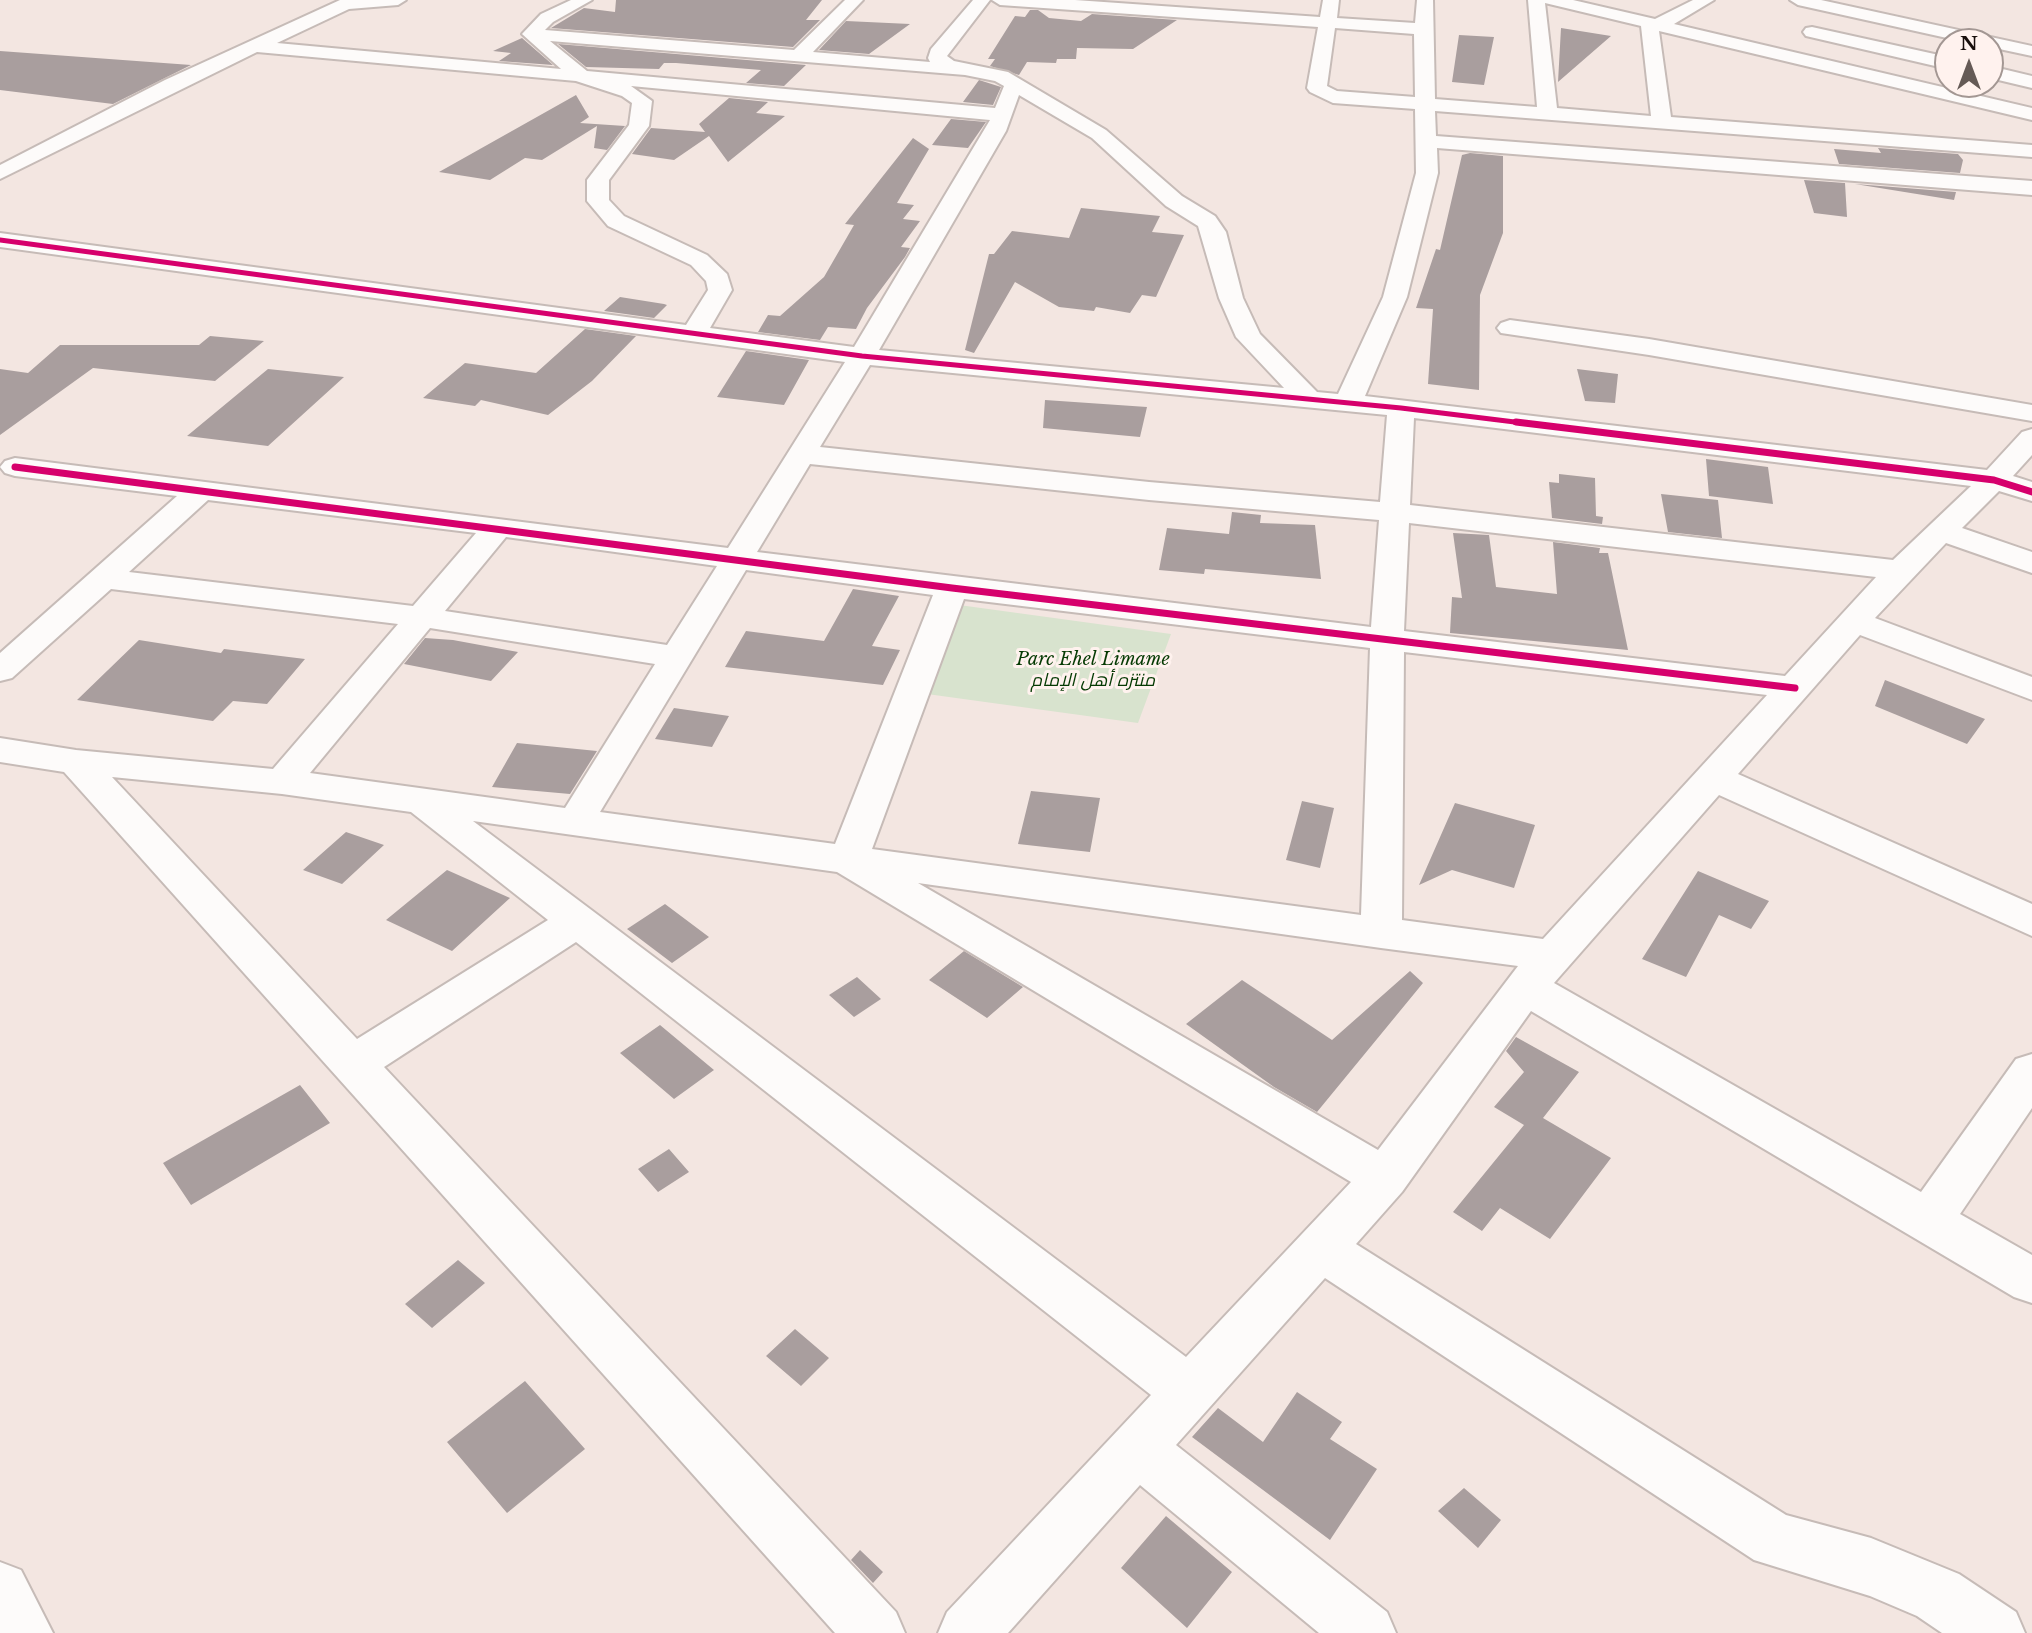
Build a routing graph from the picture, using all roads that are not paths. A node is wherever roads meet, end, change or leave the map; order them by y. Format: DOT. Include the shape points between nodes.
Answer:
graph roads {
  1 [pos="398,0"];
  2 [pos="584,0"];
  3 [pos="855,0"];
  4 [pos="982,0"];
  5 [pos="1000,0"];
  6 [pos="1331,0"];
  7 [pos="1425,0"];
  8 [pos="1536,0"];
  9 [pos="1552,0"];
  10 [pos="1706,0"];
  11 [pos="1798,0"];
  12 [pos="1861,0"];
  13 [pos="1845,10"];
  14 [pos="1327,22"];
  15 [pos="1653,24"];
  16 [pos="1423,29"];
  17 [pos="1934,30"];
  18 [pos="1812,32"];
  19 [pos="531,34"];
  20 [pos="2004,44"];
  21 [pos="256,46"];
  22 [pos="2030,49"];
  23 [pos="1781,54"];
  24 [pos="799,57"];
  25 [pos="1934,60"];
  26 [pos="962,70"];
  27 [pos="2004,75"];
  28 [pos="584,78"];
  29 [pos="2032,82"];
  30 [pos="1014,84"];
  31 [pos="1427,105"];
  32 [pos="2032,114"];
  33 [pos="1004,115"];
  34 [pos="1548,115"];
  35 [pos="1662,124"];
  36 [pos="1426,141"];
  37 [pos="2032,151"];
  38 [pos="0,173"];
  39 [pos="2032,188"];
  40 [pos="0,240"];
  41 [pos="1510,328"];
  42 [pos="693,334"];
  43 [pos="862,356"];
  44 [pos="1309,399"];
  45 [pos="1348,402"];
  46 [pos="1401,408"];
  47 [pos="2032,413"];
  48 [pos="2032,438"];
  49 [pos="802,454"];
  50 [pos="15,467"];
  51 [pos="2013,486"];
  52 [pos="201,490"];
  53 [pos="1393,512"];
  54 [pos="498,527"];
  55 [pos="1941,531"];
  56 [pos="738,558"];
  57 [pos="2032,564"];
  58 [pos="1900,570"];
  59 [pos="103,578"];
  60 [pos="952,589"];
  61 [pos="422,617"];
  62 [pos="1854,621"];
  63 [pos="1387,642"];
  64 [pos="677,657"];
  65 [pos="0,671"];
  66 [pos="1795,688"];
  67 [pos="2032,689"];
  68 [pos="0,750"];
  69 [pos="75,762"];
  70 [pos="1714,778"];
  71 [pos="282,782"];
  72 [pos="423,802"];
  73 [pos="575,822"];
  74 [pos="848,860"];
  75 [pos="577,921"];
  76 [pos="2032,921"];
  77 [pos="1381,933"];
  78 [pos="1539,972"];
  79 [pos="353,1063"];
  80 [pos="2032,1072"];
  81 [pos="1385,1178"];
  82 [pos="1928,1221"];
  83 [pos="1321,1248"];
  84 [pos="2032,1282"];
  85 [pos="1188,1391"];
  86 [pos="1136,1447"];
  87 [pos="0,1591"];
  88 [pos="23,1633"];
  89 [pos="875,1633"];
  90 [pos="968,1633"];
  91 [pos="1366,1633"];
  92 [pos="1995,1633"];
  1 -- 21 [label="street" via="349,3"];
  2 -- 19 [label="street" via="547,18"];
  3 -- 24 [label="street"];
  4 -- 26 [label="street" via="937,58"];
  5 -- 14 [label="street"];
  6 -- 14 [label="street"];
  7 -- 16 [label="street"];
  8 -- 34 [label="street"];
  9 -- 15 [label="street"];
  10 -- 15 [label="street"];
  11 -- 13 [label="street"];
  12 -- 13 [label="street"];
  13 -- 17 [label="street"];
  13 -- 18 [label="street"];
  14 -- 16 [label="street"];
  14 -- 31 [label="street" via="1319,92"];
  15 -- 23 [label="street"];
  15 -- 35 [label="street"];
  16 -- 31 [label="street"];
  18 -- 23 [label="street"];
  18 -- 25 [label="street"];
  19 -- 24 [label="street"];
  19 -- 28 [label="street"];
  20 -- 22 [label="street"];
  21 -- 28 [label="street"];
  21 -- 38 [label="street"];
  23 -- 32 [label="street"];
  24 -- 26 [label="street"];
  26 -- 30 [label="street" via="991,72"];
  27 -- 29 [label="street"];
  28 -- 33 [label="street"];
  28 -- 42 [label="street" via="629,92 642,101 639,126 598,180 598,201 605,212 632,230 699,260 718,279 720,290"];
  30 -- 33 [label="street"];
  30 -- 44 [label="street" via="1099,134 1174,201 1207,221 1231,299 1249,337"];
  31 -- 34 [label="street"];
  31 -- 36 [label="street"];
  33 -- 43 [label="street"];
  34 -- 35 [label="street"];
  35 -- 37 [label="street"];
  36 -- 39 [label="street"];
  36 -- 45 [label="street" via="1427,173 1395,296"];
  40 -- 42 [label="street"];
  41 -- 47 [label="street" via="1649,347"];
  42 -- 43 [label="street"];
  43 -- 44 [label="street"];
  43 -- 49 [label="street"];
  44 -- 45 [label="street"];
  45 -- 46 [label="street"];
  46 -- 51 [label="street"];
  46 -- 53 [label="street"];
  48 -- 51 [label="street"];
  49 -- 53 [label="street"];
  49 -- 56 [label="street"];
  50 -- 52 [label="street"];
  51 -- 55 [label="street"];
  52 -- 54 [label="street"];
  52 -- 59 [label="street"];
  53 -- 58 [label="street"];
  53 -- 63 [label="street"];
  54 -- 56 [label="street"];
  54 -- 61 [label="street"];
  55 -- 57 [label="street"];
  55 -- 58 [label="street"];
  56 -- 60 [label="street"];
  56 -- 64 [label="street"];
  58 -- 62 [label="street"];
  59 -- 61 [label="street"];
  59 -- 65 [label="street"];
  60 -- 63 [label="street"];
  60 -- 74 [label="street"];
  61 -- 64 [label="street"];
  61 -- 71 [label="street"];
  62 -- 66 [label="street"];
  62 -- 67 [label="street"];
  63 -- 66 [label="street"];
  63 -- 77 [label="street"];
  64 -- 73 [label="street"];
  66 -- 70 [label="street"];
  68 -- 69 [label="street"];
  69 -- 71 [label="street"];
  69 -- 79 [label="street"];
  70 -- 76 [label="street"];
  70 -- 78 [label="street"];
  71 -- 72 [label="street"];
  72 -- 73 [label="street"];
  72 -- 75 [label="street"];
  73 -- 74 [label="street"];
  74 -- 77 [label="street"];
  74 -- 81 [label="street"];
  75 -- 79 [label="street"];
  75 -- 85 [label="street"];
  77 -- 78 [label="street"];
  78 -- 81 [label="street"];
  78 -- 82 [label="street"];
  79 -- 89 [label="street"];
  80 -- 82 [label="street"];
  81 -- 83 [label="street"];
  82 -- 84 [label="street"];
  83 -- 85 [label="street"];
  83 -- 92 [label="street" via="1774,1540 1882,1572 1938,1595"];
  85 -- 86 [label="street"];
  86 -- 90 [label="street"];
  86 -- 91 [label="street"];
  87 -- 88 [label="street"];
}
